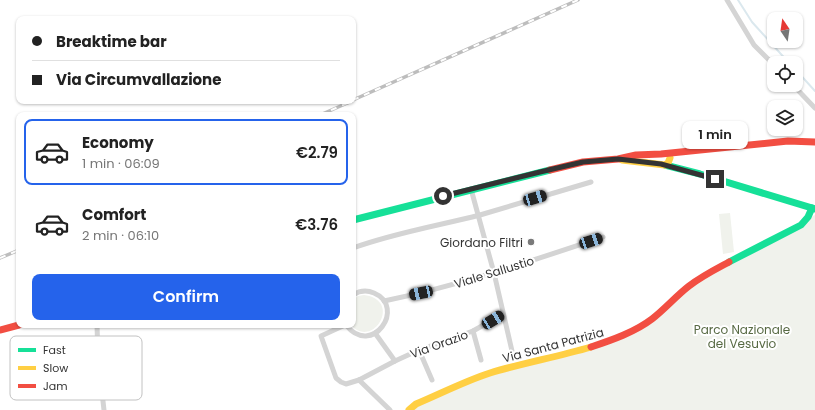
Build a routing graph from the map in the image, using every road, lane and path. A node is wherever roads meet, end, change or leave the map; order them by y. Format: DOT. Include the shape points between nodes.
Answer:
graph roads {
  1 [pos="727,0"];
  2 [pos="767,58"];
  3 [pos="800,92"];
  4 [pos="815,108"];
  5 [pos="815,142"];
  6 [pos="665,159"];
  7 [pos="591,182"];
  8 [pos="470,189"];
  9 [pos="814,209"];
  10 [pos="479,215"];
  11 [pos="356,219"];
  12 [pos="603,237"];
  13 [pos="356,247"];
  14 [pos="494,273"];
  15 [pos="356,292"];
  16 [pos="384,301"];
  17 [pos="503,314"];
  18 [pos="16,326"];
  19 [pos="338,328"];
  20 [pos="349,328"];
  21 [pos="0,330"];
  22 [pos="473,331"];
  23 [pos="375,333"];
  24 [pos="419,350"];
  25 [pos="512,351"];
  26 [pos="481,360"];
  27 [pos="395,361"];
  28 [pos="359,380"];
  29 [pos="432,380"];
  30 [pos="103,400"];
  31 [pos="104,410"];
  32 [pos="390,410"];
  33 [pos="409,410"];
  1 -- 2 [label="street" via="754,45"];
  3 -- 4 [label="street"];
  5 -- 6 [label="street" via="684,151"];
  6 -- 8 [label="street" via="654,154 583,162"];
  6 -- 9 [label="street" via="682,169"];
  7 -- 10 [label="street"];
  8 -- 10 [label="street"];
  8 -- 11 [label="street"];
  9 -- 33 [label="street, Via Santa Patrizia" via="802,225 707,274 689,286 652,319 621,336 568,354 488,374 416,404"];
  10 -- 13 [label="street" via="415,229"];
  10 -- 14 [label="street"];
  12 -- 14 [label="street, Viale Sallustio"];
  14 -- 16 [label="street, Viale Sallustio"];
  14 -- 17 [label="street"];
  15 -- 16 [label="street" via="368,291 380,296"];
  16 -- 23 [label="street" via="387,308 386,323"];
  17 -- 22 [label="street, Via Orazio"];
  17 -- 25 [label="street"];
  18 -- 21 [label="street"];
  19 -- 28 [label="street, Via Orazio" via="321,336 336,378 346,384"];
  20 -- 23 [label="street, Via Orazio" via="356,334"];
  22 -- 24 [label="street, Via Orazio"];
  22 -- 26 [label="street"];
  23 -- 27 [label="street, Via Orazio"];
  24 -- 27 [label="street, Via Orazio"];
  24 -- 29 [label="street"];
  27 -- 28 [label="street, Via Orazio"];
  28 -- 32 [label="street"];
  30 -- 31 [label="street"];
}
